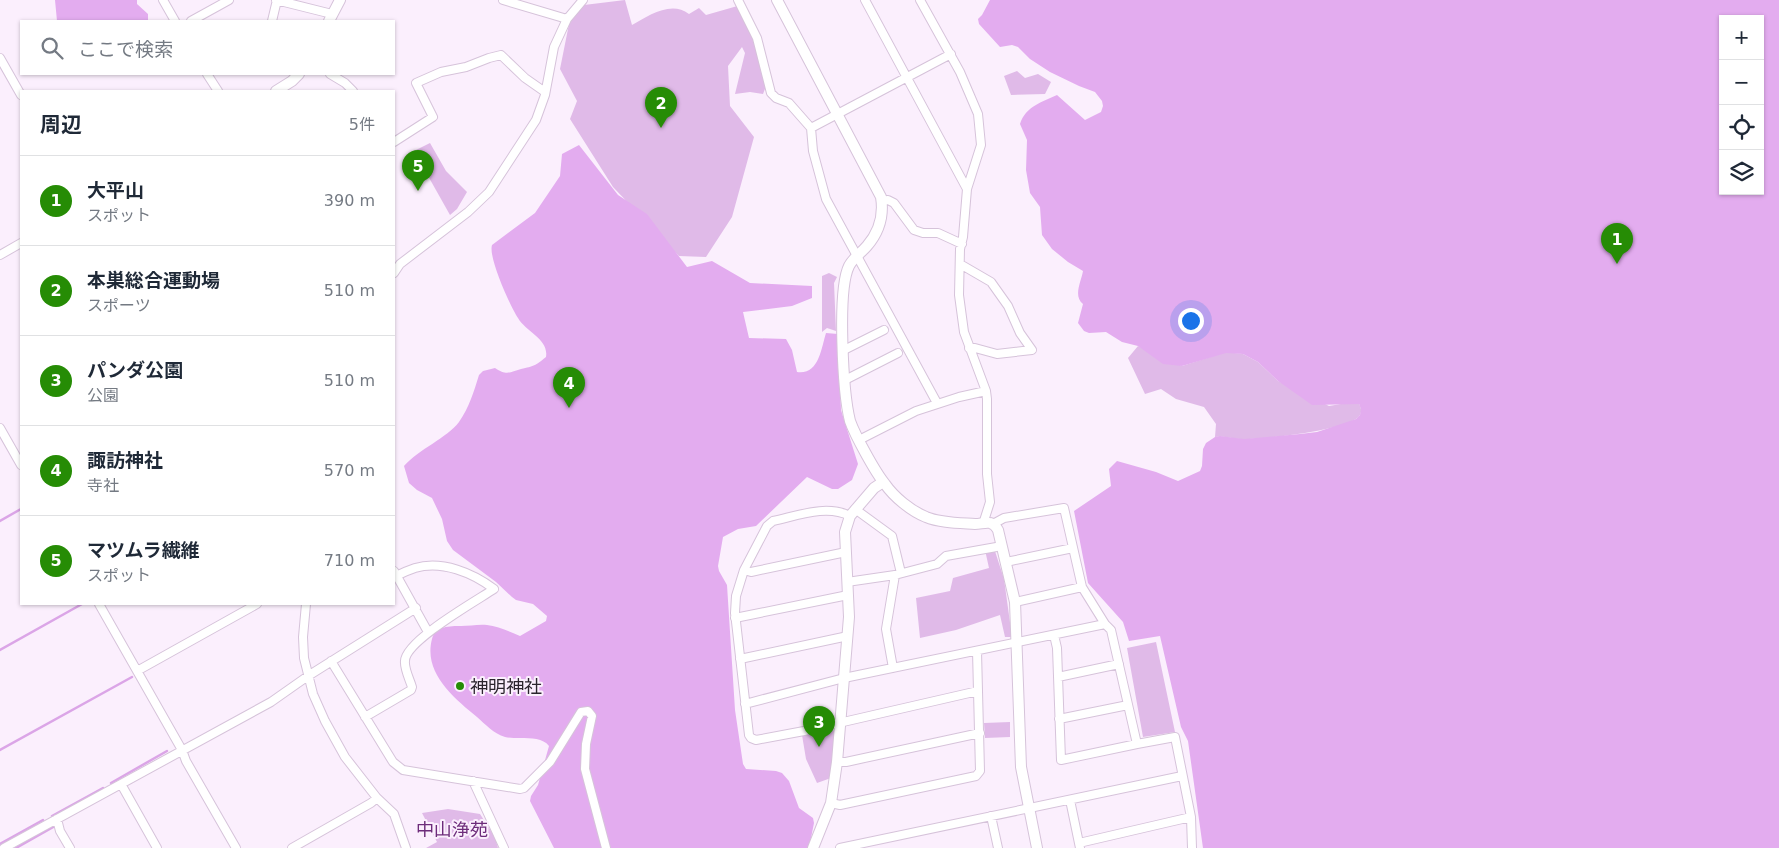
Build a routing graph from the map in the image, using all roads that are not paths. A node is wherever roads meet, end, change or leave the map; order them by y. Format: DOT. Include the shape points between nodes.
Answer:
graph roads {
  1 [pos="163,0"];
  2 [pos="229,0"];
  3 [pos="277,0"];
  4 [pos="340,0"];
  5 [pos="504,0"];
  6 [pos="585,0"];
  7 [pos="738,0"];
  8 [pos="777,0"];
  9 [pos="865,0"];
  10 [pos="920,0"];
  11 [pos="331,18"];
  12 [pos="567,19"];
  13 [pos="174,20"];
  14 [pos="193,20"];
  15 [pos="272,20"];
  16 [pos="951,54"];
  17 [pos="0,58"];
  18 [pos="208,75"];
  19 [pos="298,75"];
  20 [pos="332,75"];
  21 [pos="906,77"];
  22 [pos="217,90"];
  23 [pos="278,90"];
  24 [pos="352,90"];
  25 [pos="545,92"];
  26 [pos="20,93"];
  27 [pos="838,114"];
  28 [pos="811,128"];
  29 [pos="395,141"];
  30 [pos="967,190"];
  31 [pos="882,201"];
  32 [pos="20,244"];
  33 [pos="962,244"];
  34 [pos="0,255"];
  35 [pos="856,257"];
  36 [pos="960,264"];
  37 [pos="395,272"];
  38 [pos="884,330"];
  39 [pos="969,348"];
  40 [pos="844,350"];
  41 [pos="898,354"];
  42 [pos="845,380"];
  43 [pos="986,391"];
  44 [pos="937,403"];
  45 [pos="0,428"];
  46 [pos="859,440"];
  47 [pos="20,463"];
  48 [pos="883,482"];
  49 [pos="852,512"];
  50 [pos="988,524"];
  51 [pos="1002,546"];
  52 [pos="1073,548"];
  53 [pos="846,552"];
  54 [pos="1006,562"];
  55 [pos="744,570"];
  56 [pos="395,573"];
  57 [pos="898,574"];
  58 [pos="847,582"];
  59 [pos="1082,587"];
  60 [pos="848,595"];
  61 [pos="1015,602"];
  62 [pos="100,605"];
  63 [pos="255,605"];
  64 [pos="306,605"];
  65 [pos="416,608"];
  66 [pos="735,618"];
  67 [pos="1105,624"];
  68 [pos="428,632"];
  69 [pos="1054,635"];
  70 [pos="848,636"];
  71 [pos="1016,642"];
  72 [pos="977,651"];
  73 [pos="740,659"];
  74 [pos="331,662"];
  75 [pos="1119,664"];
  76 [pos="893,668"];
  77 [pos="137,671"];
  78 [pos="308,676"];
  79 [pos="1058,677"];
  80 [pos="844,678"];
  81 [pos="978,691"];
  82 [pos="745,704"];
  83 [pos="1128,705"];
  84 [pos="365,717"];
  85 [pos="1059,718"];
  86 [pos="840,722"];
  87 [pos="980,733"];
  88 [pos="1137,744"];
  89 [pos="182,750"];
  90 [pos="836,762"];
  91 [pos="1182,776"];
  92 [pos="474,781"];
  93 [pos="121,784"];
  94 [pos="377,798"];
  95 [pos="1070,800"];
  96 [pos="832,803"];
  97 [pos="1029,808"];
  98 [pos="991,816"];
  99 [pos="1191,817"];
  100 [pos="57,819"];
  101 [pos="1079,846"];
  102 [pos="4,848"];
  103 [pos="70,848"];
  104 [pos="156,848"];
  105 [pos="236,848"];
  106 [pos="292,848"];
  107 [pos="406,848"];
  108 [pos="504,848"];
  109 [pos="606,848"];
  110 [pos="813,848"];
  111 [pos="840,848"];
  112 [pos="998,848"];
  113 [pos="1037,848"];
  114 [pos="1192,848"];
  1 -- 13 [label="street"];
  2 -- 14 [label="street"];
  3 -- 11 [label="street"];
  3 -- 15 [label="street"];
  4 -- 11 [label="street"];
  5 -- 12 [label="street"];
  6 -- 12 [label="street"];
  7 -- 28 [label="street" via="757,38 771,93 788,103"];
  8 -- 27 [label="street"];
  9 -- 21 [label="street"];
  10 -- 16 [label="street"];
  12 -- 25 [label="street" via="554,47"];
  16 -- 21 [label="street"];
  16 -- 30 [label="street" via="978,114 981,145"];
  17 -- 26 [label="street"];
  18 -- 22 [label="street"];
  19 -- 23 [label="street"];
  20 -- 24 [label="street"];
  21 -- 27 [label="street"];
  21 -- 30 [label="street"];
  25 -- 29 [label="street" via="501,55 441,72 416,83 433,117"];
  25 -- 37 [label="street" via="536,120 489,192"];
  27 -- 28 [label="street"];
  27 -- 31 [label="street"];
  28 -- 35 [label="street" via="813,152 826,199"];
  30 -- 33 [label="street"];
  31 -- 33 [label="street" via="894,203 914,230 938,233"];
  31 -- 35 [label="street" via="878,231"];
  32 -- 34 [label="street"];
  33 -- 36 [label="street"];
  35 -- 40 [label="street" via="849,265 843,286"];
  35 -- 44 [label="street"];
  36 -- 39 [label="street" via="960,307"];
  36 -- 39 [label="street" via="991,282 1032,350 997,354"];
  38 -- 40 [label="street"];
  39 -- 43 [label="street"];
  40 -- 42 [label="street"];
  41 -- 42 [label="street"];
  42 -- 46 [label="street" via="846,404"];
  43 -- 44 [label="street"];
  43 -- 50 [label="street"];
  44 -- 46 [label="street" via="916,410"];
  45 -- 47 [label="street"];
  46 -- 48 [label="street"];
  48 -- 49 [label="street"];
  48 -- 50 [label="street" via="891,492 926,517"];
  49 -- 53 [label="street" via="845,532"];
  49 -- 55 [label="street" via="823,510 773,521 767,526"];
  49 -- 57 [label="street" via="892,536"];
  50 -- 51 [label="street" via="998,530"];
  50 -- 52 [label="street" via="1004,518 1064,508"];
  51 -- 54 [label="street"];
  51 -- 57 [label="street" via="946,556 937,564"];
  52 -- 54 [label="street"];
  52 -- 59 [label="street"];
  53 -- 55 [label="street" via="751,572"];
  53 -- 58 [label="street"];
  54 -- 61 [label="street"];
  55 -- 66 [label="street" via="736,596"];
  56 -- 65 [label="street"];
  56 -- 68 [label="street" via="433,566 455,569 480,578 494,590"];
  57 -- 58 [label="street"];
  57 -- 76 [label="street" via="886,629"];
  58 -- 60 [label="street"];
  59 -- 61 [label="street"];
  59 -- 67 [label="street"];
  60 -- 66 [label="street"];
  60 -- 70 [label="street"];
  61 -- 71 [label="street"];
  62 -- 77 [label="street"];
  63 -- 77 [label="street"];
  64 -- 78 [label="street" via="303,637"];
  65 -- 68 [label="street"];
  65 -- 74 [label="street"];
  66 -- 73 [label="street"];
  67 -- 69 [label="street"];
  67 -- 75 [label="street" via="1111,630"];
  68 -- 84 [label="street" via="406,657 411,690"];
  69 -- 71 [label="street"];
  69 -- 79 [label="street"];
  70 -- 73 [label="street"];
  70 -- 80 [label="street"];
  71 -- 72 [label="street"];
  71 -- 97 [label="street" via="1021,767"];
  72 -- 76 [label="street"];
  72 -- 81 [label="street"];
  73 -- 82 [label="street"];
  74 -- 78 [label="street"];
  74 -- 84 [label="street"];
  75 -- 79 [label="street"];
  75 -- 83 [label="street"];
  76 -- 80 [label="street"];
  77 -- 89 [label="street"];
  78 -- 89 [label="street" via="271,702"];
  78 -- 94 [label="street" via="324,721 345,758"];
  79 -- 85 [label="street"];
  80 -- 82 [label="street"];
  80 -- 86 [label="street"];
  81 -- 86 [label="street"];
  81 -- 87 [label="street"];
  82 -- 86 [label="street" via="749,735 756,740"];
  83 -- 85 [label="street"];
  83 -- 88 [label="street"];
  84 -- 92 [label="street" via="403,770"];
  85 -- 88 [label="street" via="1061,760"];
  86 -- 90 [label="street"];
  87 -- 90 [label="street"];
  87 -- 96 [label="street" via="980,771 976,776 840,805"];
  88 -- 91 [label="street" via="1175,737"];
  89 -- 93 [label="street"];
  89 -- 105 [label="street"];
  90 -- 96 [label="street"];
  91 -- 95 [label="street"];
  91 -- 99 [label="street"];
  92 -- 108 [label="street"];
  92 -- 109 [label="street" via="520,789 527,786 550,762 581,712 588,711 592,716 585,769"];
  93 -- 100 [label="street"];
  93 -- 104 [label="street"];
  94 -- 106 [label="street"];
  94 -- 107 [label="street" via="394,814"];
  95 -- 97 [label="street"];
  95 -- 101 [label="street"];
  96 -- 110 [label="street"];
  97 -- 98 [label="street"];
  97 -- 113 [label="street"];
  98 -- 111 [label="street"];
  98 -- 112 [label="street"];
  99 -- 101 [label="street"];
  99 -- 114 [label="street"];
  100 -- 102 [label="street"];
  100 -- 103 [label="street"];
}
